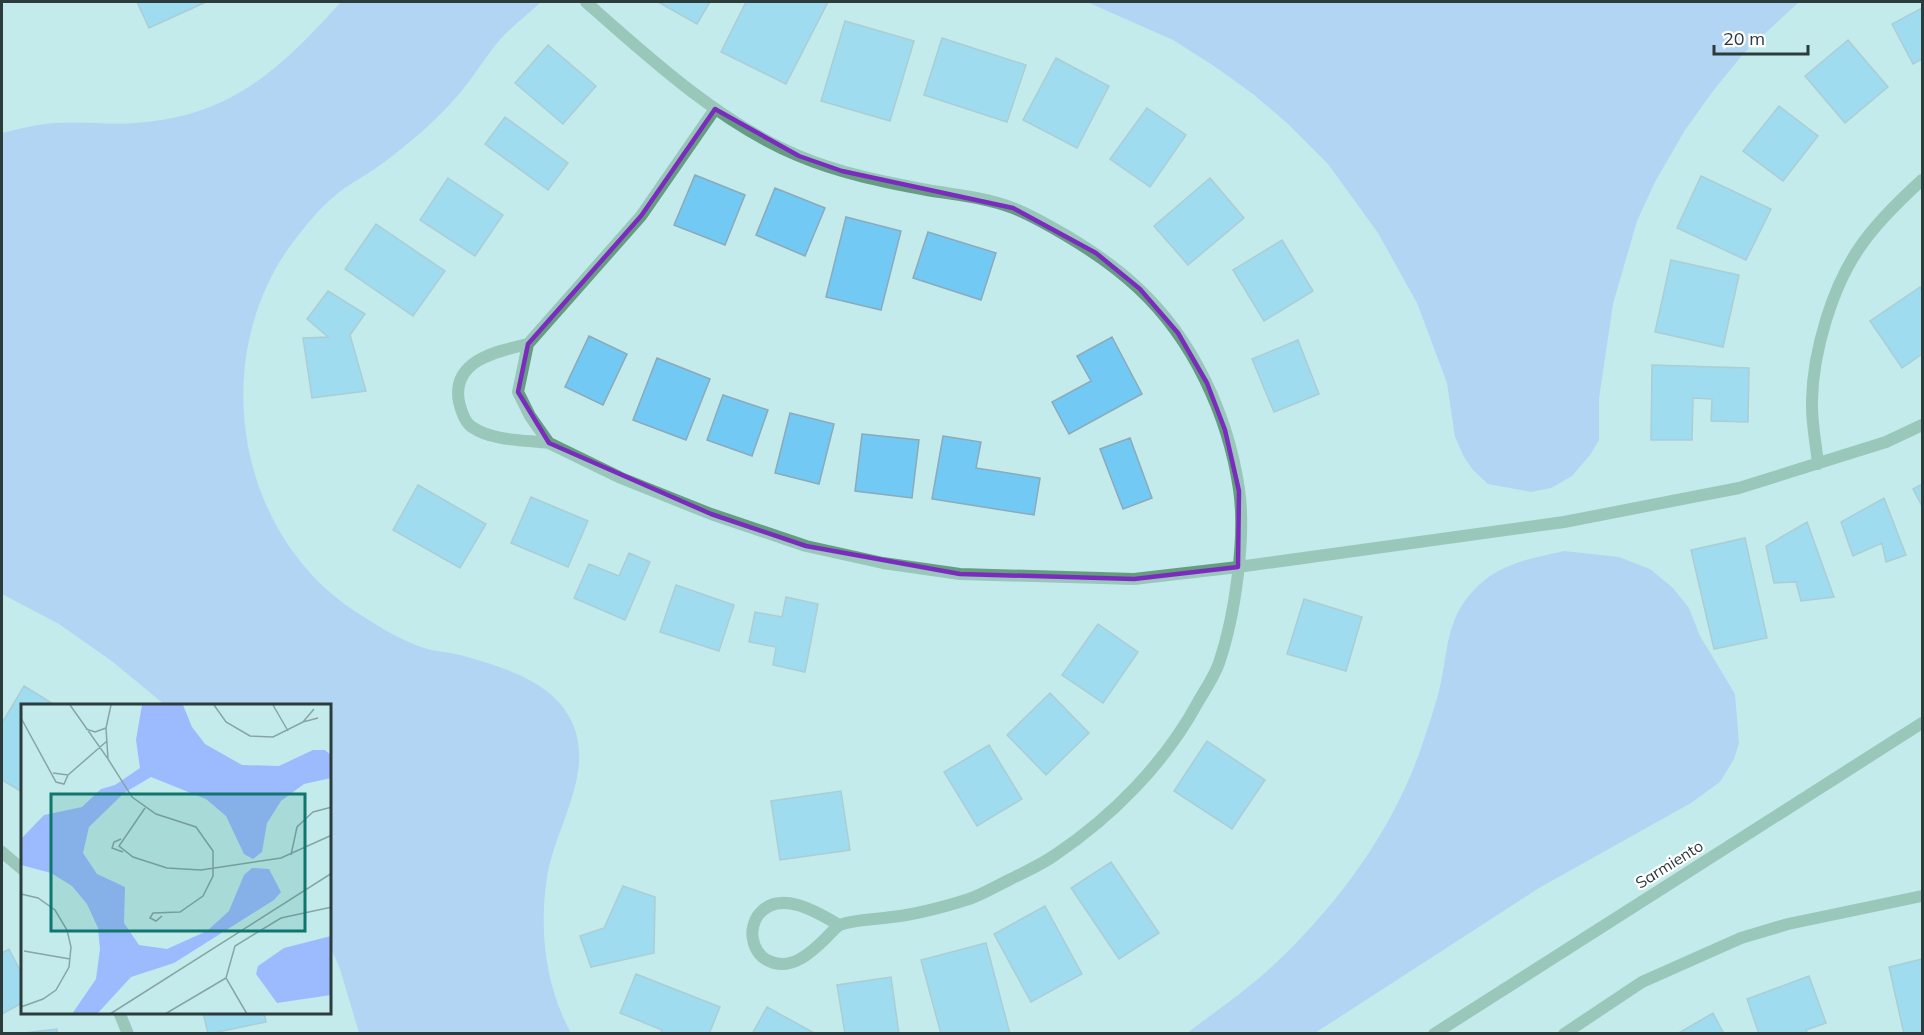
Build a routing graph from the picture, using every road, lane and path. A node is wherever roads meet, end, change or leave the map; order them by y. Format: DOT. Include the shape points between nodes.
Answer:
graph roads {
  1 [pos="586,2"];
  2 [pos="715,109"];
  3 [pos="1923,180"];
  4 [pos="528,344"];
  5 [pos="1923,425"];
  6 [pos="549,442"];
  7 [pos="1818,464"];
  8 [pos="1238,567"];
  9 [pos="1923,723"];
  10 [pos="2,852"];
  11 [pos="21,868"];
  12 [pos="1923,896"];
  13 [pos="839,925"];
  14 [pos="120,1014"];
  15 [pos="128,1034"];
  16 [pos="1434,1034"];
  17 [pos="1564,1034"];
  1 -- 2 [label="street"];
  2 -- 4 [label="street" via="641,216"];
  2 -- 8 [label="street" via="769,141 842,171 973,196 1013,208 1096,254 1140,289 1178,333 1207,383 1225,429 1239,491"];
  3 -- 7 [label="street" via="1898,201 1859,248 1834,296 1818,351 1812,400"];
  4 -- 6 [label="street" via="518,392"];
  4 -- 6 [label="street" via="493,352 475,362 457,389 460,408 470,426 491,435"];
  5 -- 7 [label="street"];
  6 -- 8 [label="street" via="621,478 711,514 806,546 883,563 960,574 1134,579"];
  7 -- 8 [label="street" via="1739,488 1564,522"];
  8 -- 13 [label="street" via="1230,621 1217,668 1188,722 1149,773 1101,820 1052,858 974,897 919,914"];
  9 -- 16 [label="street, Sarmiento"];
  10 -- 11 [label="street"];
  12 -- 17 [label="street" via="1788,924 1741,938 1642,982"];
  13 -- 13 [label="street" via="799,905 785,903 761,911 752,938 761,957 782,964 806,956"];
  14 -- 15 [label="street"];
}
